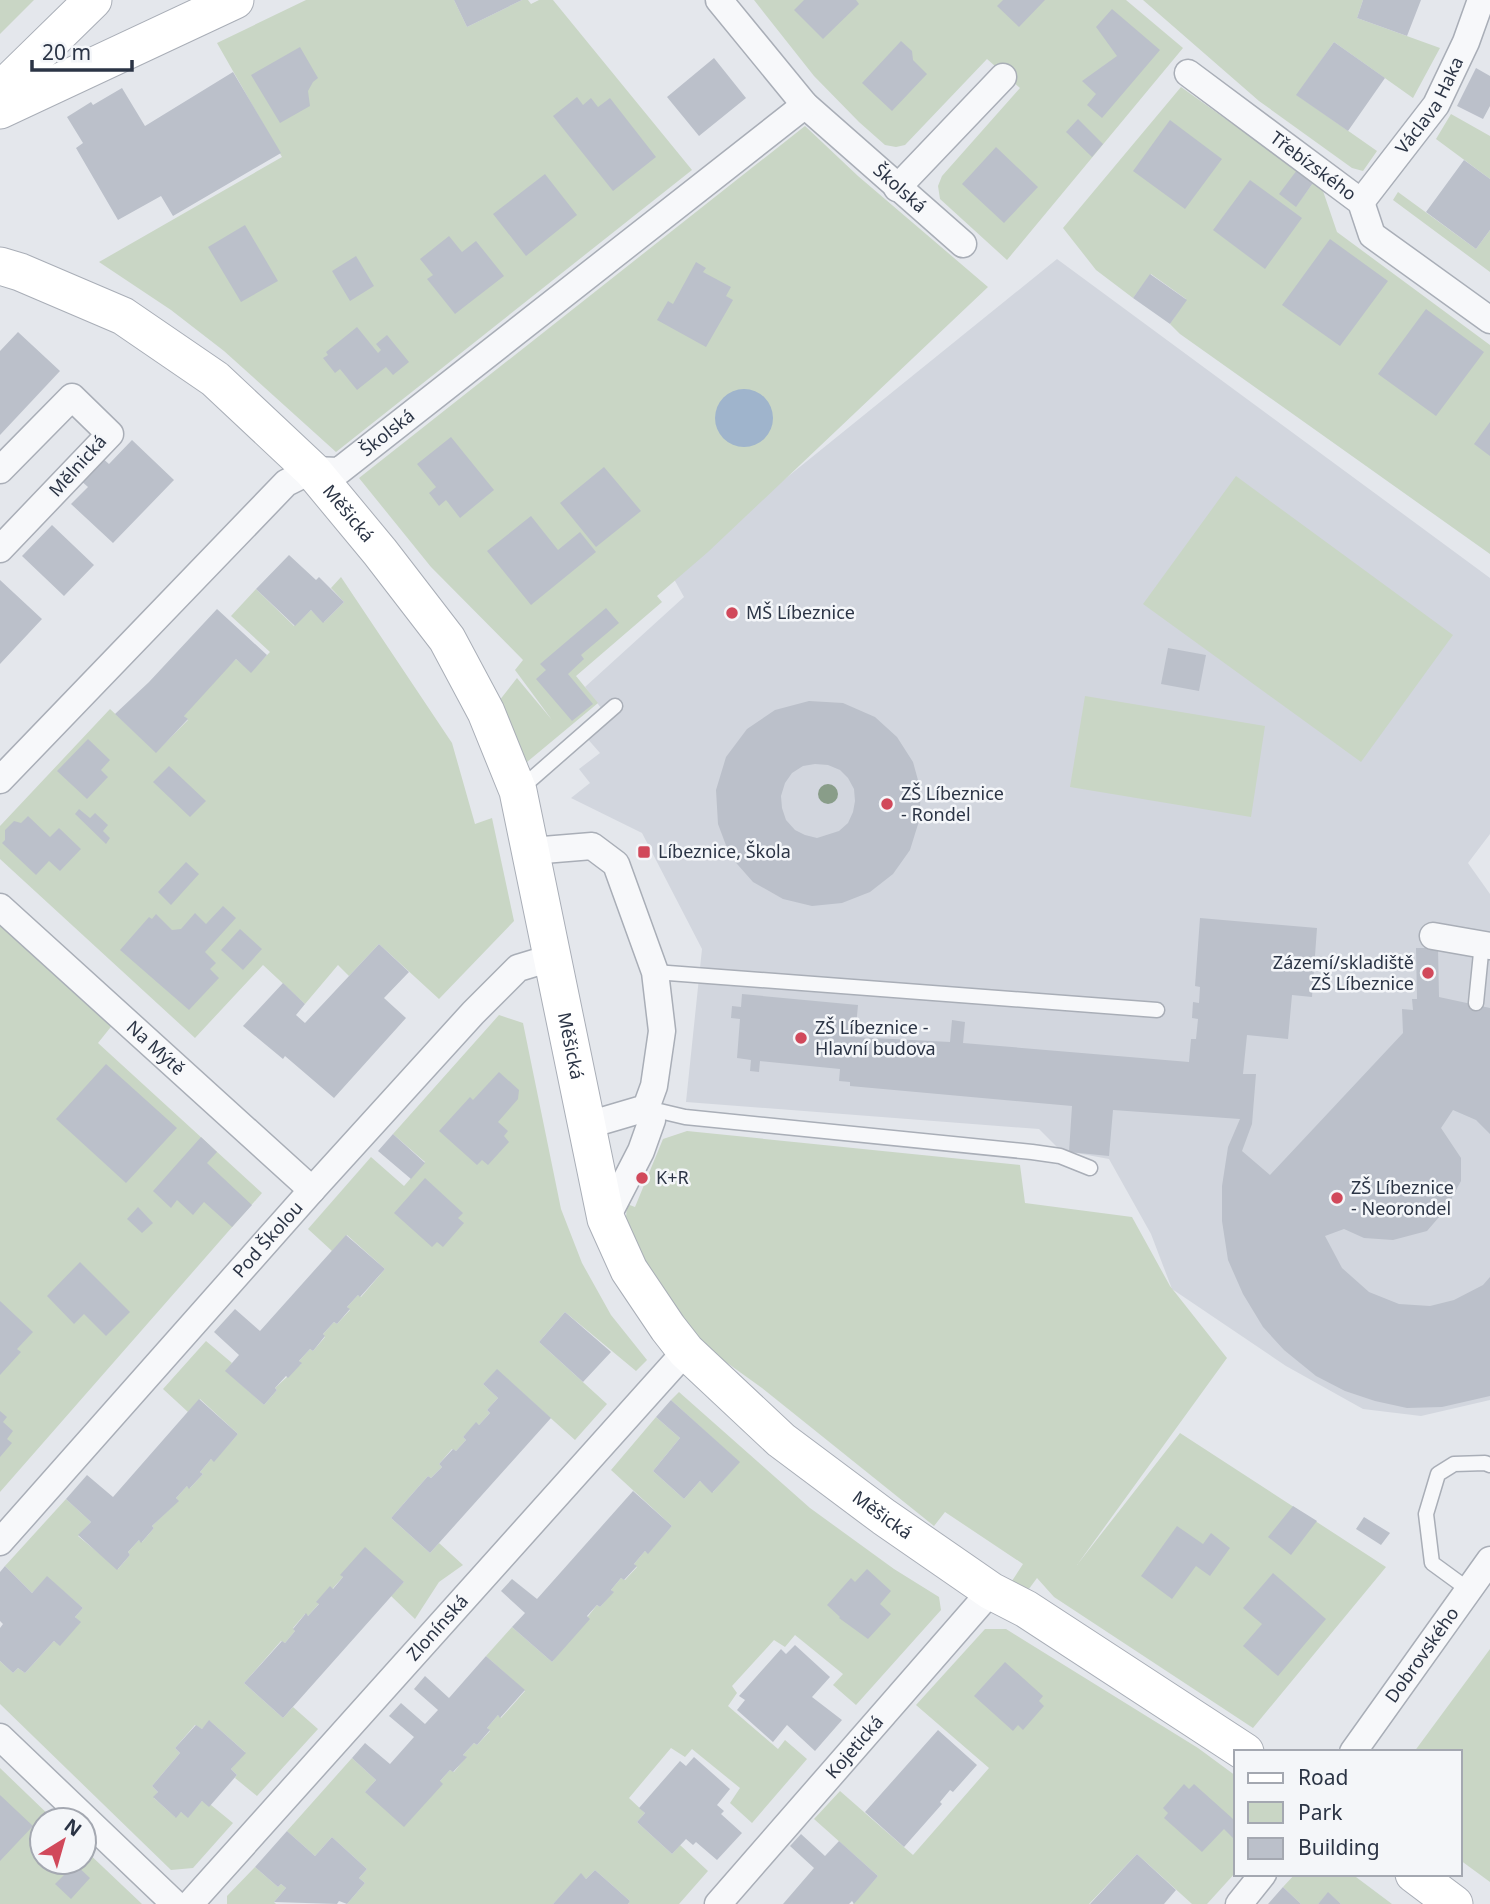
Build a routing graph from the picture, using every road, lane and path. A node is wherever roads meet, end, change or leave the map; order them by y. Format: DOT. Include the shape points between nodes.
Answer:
graph roads {
  1 [pos="93,0"];
  2 [pos="235,0"];
  3 [pos="719,0"];
  4 [pos="1481,0"];
  5 [pos="1188,73"];
  6 [pos="1003,77"];
  7 [pos="1,103"];
  8 [pos="805,105"];
  9 [pos="897,188"];
  10 [pos="1361,202"];
  11 [pos="963,244"];
  12 [pos="0,267"];
  13 [pos="1490,320"];
  14 [pos="0,470"];
  15 [pos="312,470"];
  16 [pos="0,549"];
  17 [pos="615,706"];
  18 [pos="0,780"];
  19 [pos="518,791"];
  20 [pos="531,851"];
  21 [pos="0,907"];
  22 [pos="1433,936"];
  23 [pos="1486,944"];
  24 [pos="551,958"];
  25 [pos="655,972"];
  26 [pos="1476,1003"];
  27 [pos="1157,1010"];
  28 [pos="646,1108"];
  29 [pos="585,1126"];
  30 [pos="1090,1168"];
  31 [pos="312,1190"];
  32 [pos="606,1219"];
  33 [pos="686,1351"];
  34 [pos="1490,1465"];
  35 [pos="0,1542"];
  36 [pos="1490,1560"];
  37 [pos="1469,1590"];
  38 [pos="991,1591"];
  39 [pos="0,1737"];
  40 [pos="1242,1750"];
  41 [pos="1354,1750"];
  42 [pos="1261,1876"];
  43 [pos="1418,1876"];
  44 [pos="174,1904"];
  45 [pos="190,1904"];
  46 [pos="718,1904"];
  47 [pos="1239,1904"];
  48 [pos="1454,1904"];
  1 -- 7 [label="street"];
  2 -- 7 [label="street"];
  3 -- 8 [label="street, Školská"];
  4 -- 10 [label="street, Václava Haka" via="1436,105"];
  5 -- 10 [label="street, Třebízského"];
  6 -- 9 [label="street"];
  8 -- 9 [label="street, Školská"];
  8 -- 15 [label="street, Školská" via="339,471"];
  9 -- 11 [label="street, Školská"];
  10 -- 13 [label="street, Třebízského" via="1372,235"];
  12 -- 15 [label="street, Měšická" via="123,316 215,379"];
  14 -- 16 [label="street, Mělnická" via="72,397 110,434"];
  15 -- 18 [label="street, Školská" via="286,483"];
  15 -- 19 [label="street, Měšická" via="447,639 486,712"];
  17 -- 19 [label="lane"];
  19 -- 20 [label="street, Měšická"];
  20 -- 24 [label="street, Měšická"];
  20 -- 25 [label="street" via="592,846 617,864"];
  21 -- 31 [label="street, Na Mýtě"];
  22 -- 23 [label="street"];
  23 -- 26 [label="lane"];
  24 -- 29 [label="street, Měšická"];
  24 -- 31 [label="street, Pod Školou" via="518,968"];
  25 -- 27 [label="lane"];
  25 -- 28 [label="street" via="662,1031"];
  28 -- 29 [label="street"];
  28 -- 30 [label="lane" via="685,1117 1032,1152 1060,1156"];
  28 -- 32 [label="street" via="652,1120 642,1151"];
  29 -- 32 [label="street, Měšická"];
  31 -- 35 [label="street, Pod Školou"];
  32 -- 33 [label="street, Měšická" via="629,1270"];
  33 -- 38 [label="street, Měšická" via="781,1440"];
  33 -- 45 [label="street, Zlonínská"];
  34 -- 37 [label="lane" via="1454,1464 1438,1474 1426,1514 1432,1563"];
  36 -- 37 [label="street, Dobrovského"];
  37 -- 41 [label="street, Dobrovského"];
  38 -- 40 [label="street, Měšická" via="1026,1609"];
  38 -- 46 [label="street, Kojetická"];
  39 -- 44 [label="street"];
  42 -- 47 [label="street"];
  43 -- 48 [label="street"];
}
